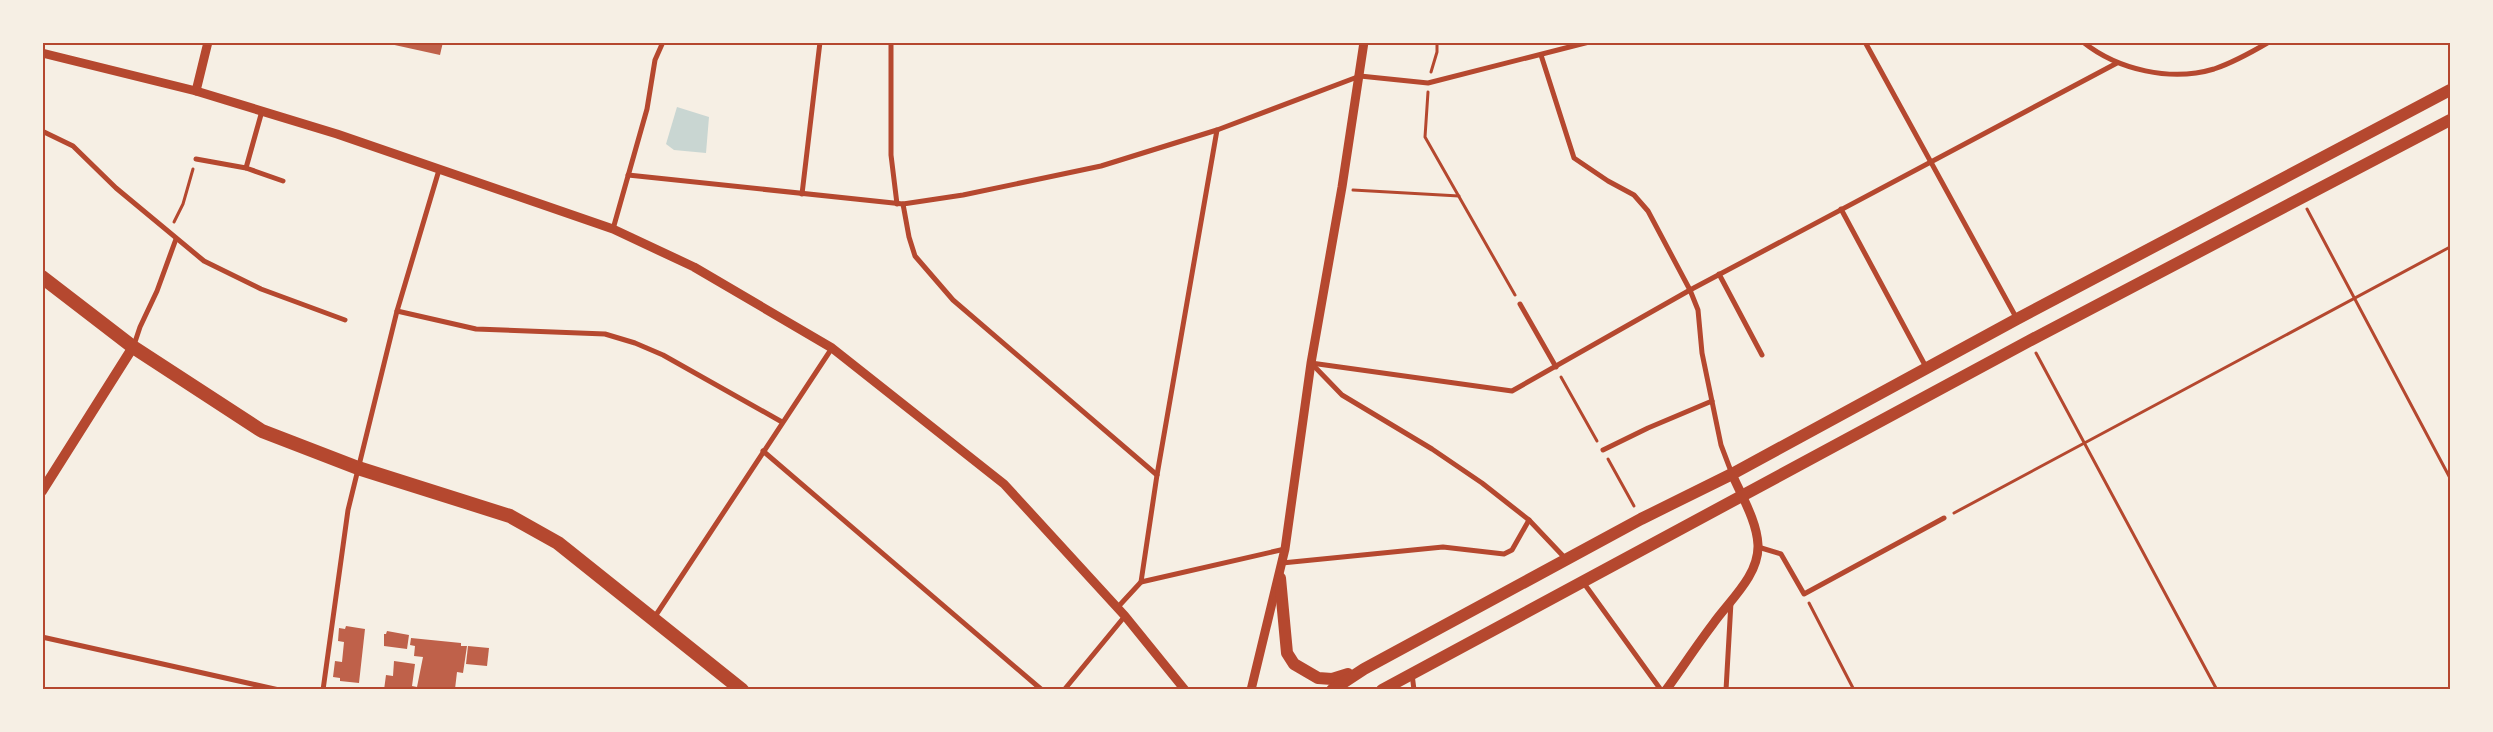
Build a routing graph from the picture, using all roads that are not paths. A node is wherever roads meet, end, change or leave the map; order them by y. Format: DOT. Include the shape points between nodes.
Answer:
graph roads {
  1 [pos="208,42"];
  2 [pos="663,42"];
  3 [pos="820,42"];
  4 [pos="891,42"];
  5 [pos="1364,42"];
  6 [pos="1590,42"];
  7 [pos="1865,42"];
  8 [pos="2083,42"];
  9 [pos="2269,42"];
  10 [pos="42,53"];
  11 [pos="1542,55"];
  12 [pos="2117,63"];
  13 [pos="1360,76"];
  14 [pos="2450,90"];
  15 [pos="196,91"];
  16 [pos="262,111"];
  17 [pos="2450,120"];
  18 [pos="1217,130"];
  19 [pos="42,131"];
  20 [pos="196,159"];
  21 [pos="1930,161"];
  22 [pos="246,168"];
  23 [pos="439,170"];
  24 [pos="628,175"];
  25 [pos="283,181"];
  26 [pos="802,194"];
  27 [pos="900,204"];
  28 [pos="1841,209"];
  29 [pos="613,229"];
  30 [pos="176,239"];
  31 [pos="1719,274"];
  32 [pos="42,277"];
  33 [pos="1690,290"];
  34 [pos="1520,304"];
  35 [pos="397,311"];
  36 [pos="2017,319"];
  37 [pos="345,320"];
  38 [pos="133,347"];
  39 [pos="832,348"];
  40 [pos="1762,355"];
  41 [pos="1312,363"];
  42 [pos="1556,367"];
  43 [pos="1927,368"];
  44 [pos="1712,401"];
  45 [pos="782,422"];
  46 [pos="1603,450"];
  47 [pos="763,451"];
  48 [pos="358,468"];
  49 [pos="1732,474"];
  50 [pos="1157,475"];
  51 [pos="42,491"];
  52 [pos="1742,498"];
  53 [pos="1944,518"];
  54 [pos="1529,520"];
  55 [pos="1758,547"];
  56 [pos="1285,549"];
  57 [pos="1566,560"];
  58 [pos="1282,563"];
  59 [pos="1280,578"];
  60 [pos="1141,582"];
  61 [pos="1583,582"];
  62 [pos="1731,601"];
  63 [pos="1117,608"];
  64 [pos="1125,616"];
  65 [pos="654,618"];
  66 [pos="42,637"];
  67 [pos="1364,669"];
  68 [pos="1412,674"];
  69 [pos="279,690"];
  70 [pos="323,690"];
  71 [pos="742,690"];
  72 [pos="1042,690"];
  73 [pos="1064,690"];
  74 [pos="1185,690"];
  75 [pos="1251,690"];
  76 [pos="1332,690"];
  77 [pos="1382,690"];
  78 [pos="1414,690"];
  79 [pos="1661,690"];
  80 [pos="1666,690"];
  81 [pos="1726,690"];
  1 -- 15 [label="street"];
  2 -- 24 [label="street" via="655,60 647,109"];
  3 -- 26 [label="street"];
  4 -- 27 [label="street" via="891,155"];
  5 -- 13 [label="street"];
  6 -- 11 [label="street"];
  7 -- 21 [label="street"];
  8 -- 12 [label="street"];
  9 -- 12 [label="street" via="2213,69 2174,76"];
  10 -- 15 [label="street"];
  11 -- 13 [label="street" via="1428,83"];
  11 -- 33 [label="street" via="1574,158 1634,196 1648,211"];
  12 -- 21 [label="street"];
  13 -- 18 [label="street"];
  13 -- 41 [label="street"];
  14 -- 36 [label="main road"];
  15 -- 16 [label="street"];
  16 -- 22 [label="street"];
  16 -- 23 [label="street"];
  17 -- 52 [label="main road" via="2030,341"];
  18 -- 27 [label="street" via="1101,166 963,195"];
  18 -- 50 [label="street"];
  19 -- 30 [label="street" via="73,146"];
  20 -- 22 [label="street"];
  21 -- 28 [label="street"];
  21 -- 36 [label="street"];
  22 -- 25 [label="street"];
  23 -- 29 [label="street"];
  23 -- 35 [label="street"];
  24 -- 26 [label="street"];
  24 -- 29 [label="street"];
  26 -- 27 [label="street"];
  27 -- 50 [label="street" via="915,256 953,300"];
  28 -- 31 [label="street"];
  28 -- 43 [label="street"];
  29 -- 39 [label="street" via="694,267"];
  30 -- 37 [label="street" via="204,261 261,289"];
  30 -- 38 [label="street"];
  31 -- 33 [label="street"];
  31 -- 40 [label="street"];
  32 -- 38 [label="highway"];
  33 -- 42 [label="street"];
  33 -- 44 [label="street" via="1698,310 1702,353"];
  34 -- 42 [label="street"];
  35 -- 45 [label="street" via="476,329 605,334 663,355"];
  35 -- 48 [label="street"];
  36 -- 43 [label="main road"];
  38 -- 48 [label="highway" via="262,431"];
  38 -- 51 [label="main road"];
  39 -- 45 [label="street"];
  39 -- 63 [label="street" via="1004,484"];
  41 -- 42 [label="street" via="1512,391"];
  41 -- 54 [label="street" via="1342,395 1432,449"];
  41 -- 56 [label="street"];
  43 -- 49 [label="main road"];
  44 -- 46 [label="street"];
  44 -- 49 [label="street" via="1721,445"];
  45 -- 47 [label="street"];
  47 -- 65 [label="street"];
  47 -- 72 [label="street"];
  48 -- 65 [label="highway" via="510,516 558,543"];
  48 -- 70 [label="street" via="348,510"];
  49 -- 52 [label="street"];
  49 -- 57 [label="main road"];
  50 -- 60 [label="street"];
  52 -- 55 [label="street" via="1757,534"];
  52 -- 61 [label="main road"];
  53 -- 55 [label="street" via="1804,594 1781,554"];
  54 -- 57 [label="street"];
  54 -- 58 [label="street" via="1512,550 1504,554 1443,547"];
  55 -- 62 [label="street" via="1745,584"];
  56 -- 58 [label="street"];
  56 -- 60 [label="street"];
  57 -- 67 [label="main road"];
  58 -- 59 [label="street"];
  59 -- 67 [label="main road" via="1287,652 1294,664 1318,678 1332,680"];
  59 -- 75 [label="street"];
  60 -- 63 [label="street"];
  61 -- 68 [label="main road"];
  61 -- 79 [label="street"];
  62 -- 80 [label="street"];
  62 -- 81 [label="street"];
  63 -- 64 [label="street"];
  64 -- 73 [label="street"];
  64 -- 74 [label="street"];
  65 -- 71 [label="highway"];
  66 -- 69 [label="street"];
  67 -- 76 [label="main road"];
  68 -- 77 [label="main road"];
  68 -- 78 [label="street"];
}
